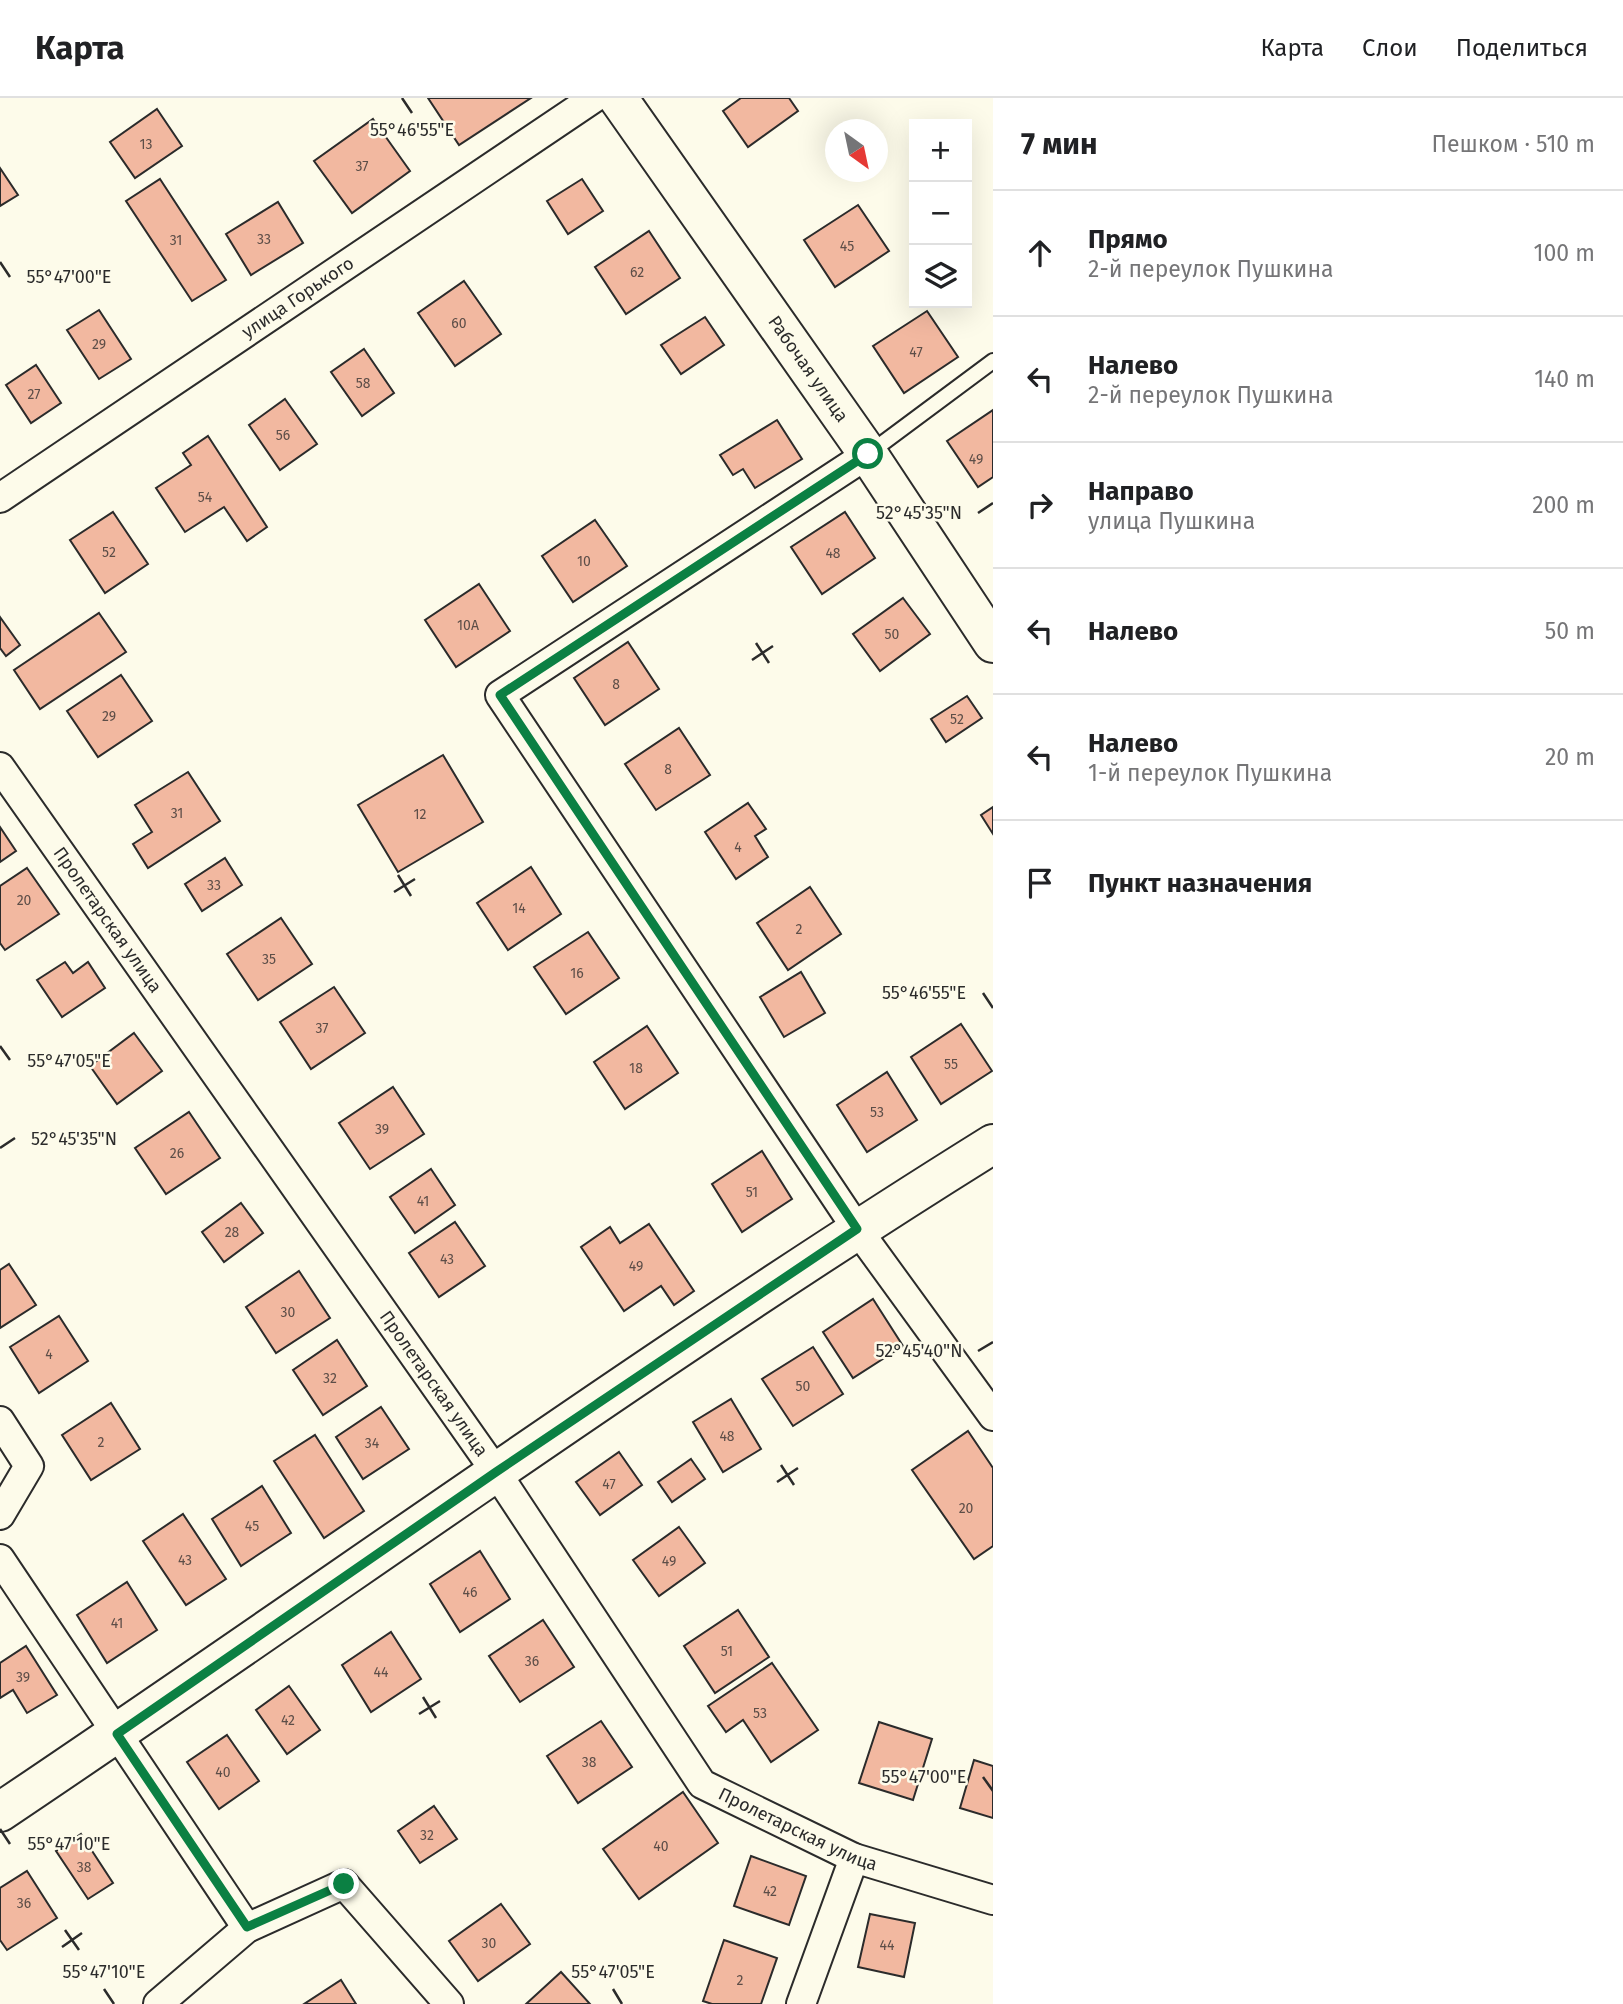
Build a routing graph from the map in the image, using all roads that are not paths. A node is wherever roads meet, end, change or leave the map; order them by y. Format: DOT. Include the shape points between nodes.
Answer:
graph roads {
  1 [pos="594,98"];
  2 [pos="618,98"];
  3 [pos="993,360"];
  4 [pos="868,454"];
  5 [pos="0,498"];
  6 [pos="993,643"];
  7 [pos="0,767"];
  8 [pos="993,1144"];
  9 [pos="857,1229"];
  10 [pos="993,1416"];
  11 [pos="0,1421"];
  12 [pos="496,1472"];
  13 [pos="0,1516"];
  14 [pos="0,1559"];
  15 [pos="117,1734"];
  16 [pos="0,1812"];
  17 [pos="854,1858"];
  18 [pos="993,1900"];
  19 [pos="247,1927"];
  20 [pos="158,2004"];
  21 [pos="449,2004"];
  22 [pos="801,2004"];
  1 -- 5 [label="street, улица Горького"];
  2 -- 4 [label="street, Рабочая улица"];
  3 -- 4 [label="lane"];
  4 -- 6 [label="street, Рабочая улица"];
  4 -- 9 [label="street" via="500,695"];
  7 -- 12 [label="street, Пролетарская улица"];
  8 -- 9 [label="street"];
  9 -- 10 [label="street"];
  9 -- 12 [label="street"];
  11 -- 13 [label="street" via="29,1466"];
  12 -- 15 [label="street"];
  12 -- 17 [label="street, Пролетарская улица" via="702,1784"];
  14 -- 15 [label="street"];
  15 -- 16 [label="street"];
  15 -- 19 [label="street"];
  17 -- 18 [label="street, Пролетарская улица"];
  17 -- 22 [label="street"];
  19 -- 20 [label="street"];
  19 -- 21 [label="street" via="344,1884"];
}
